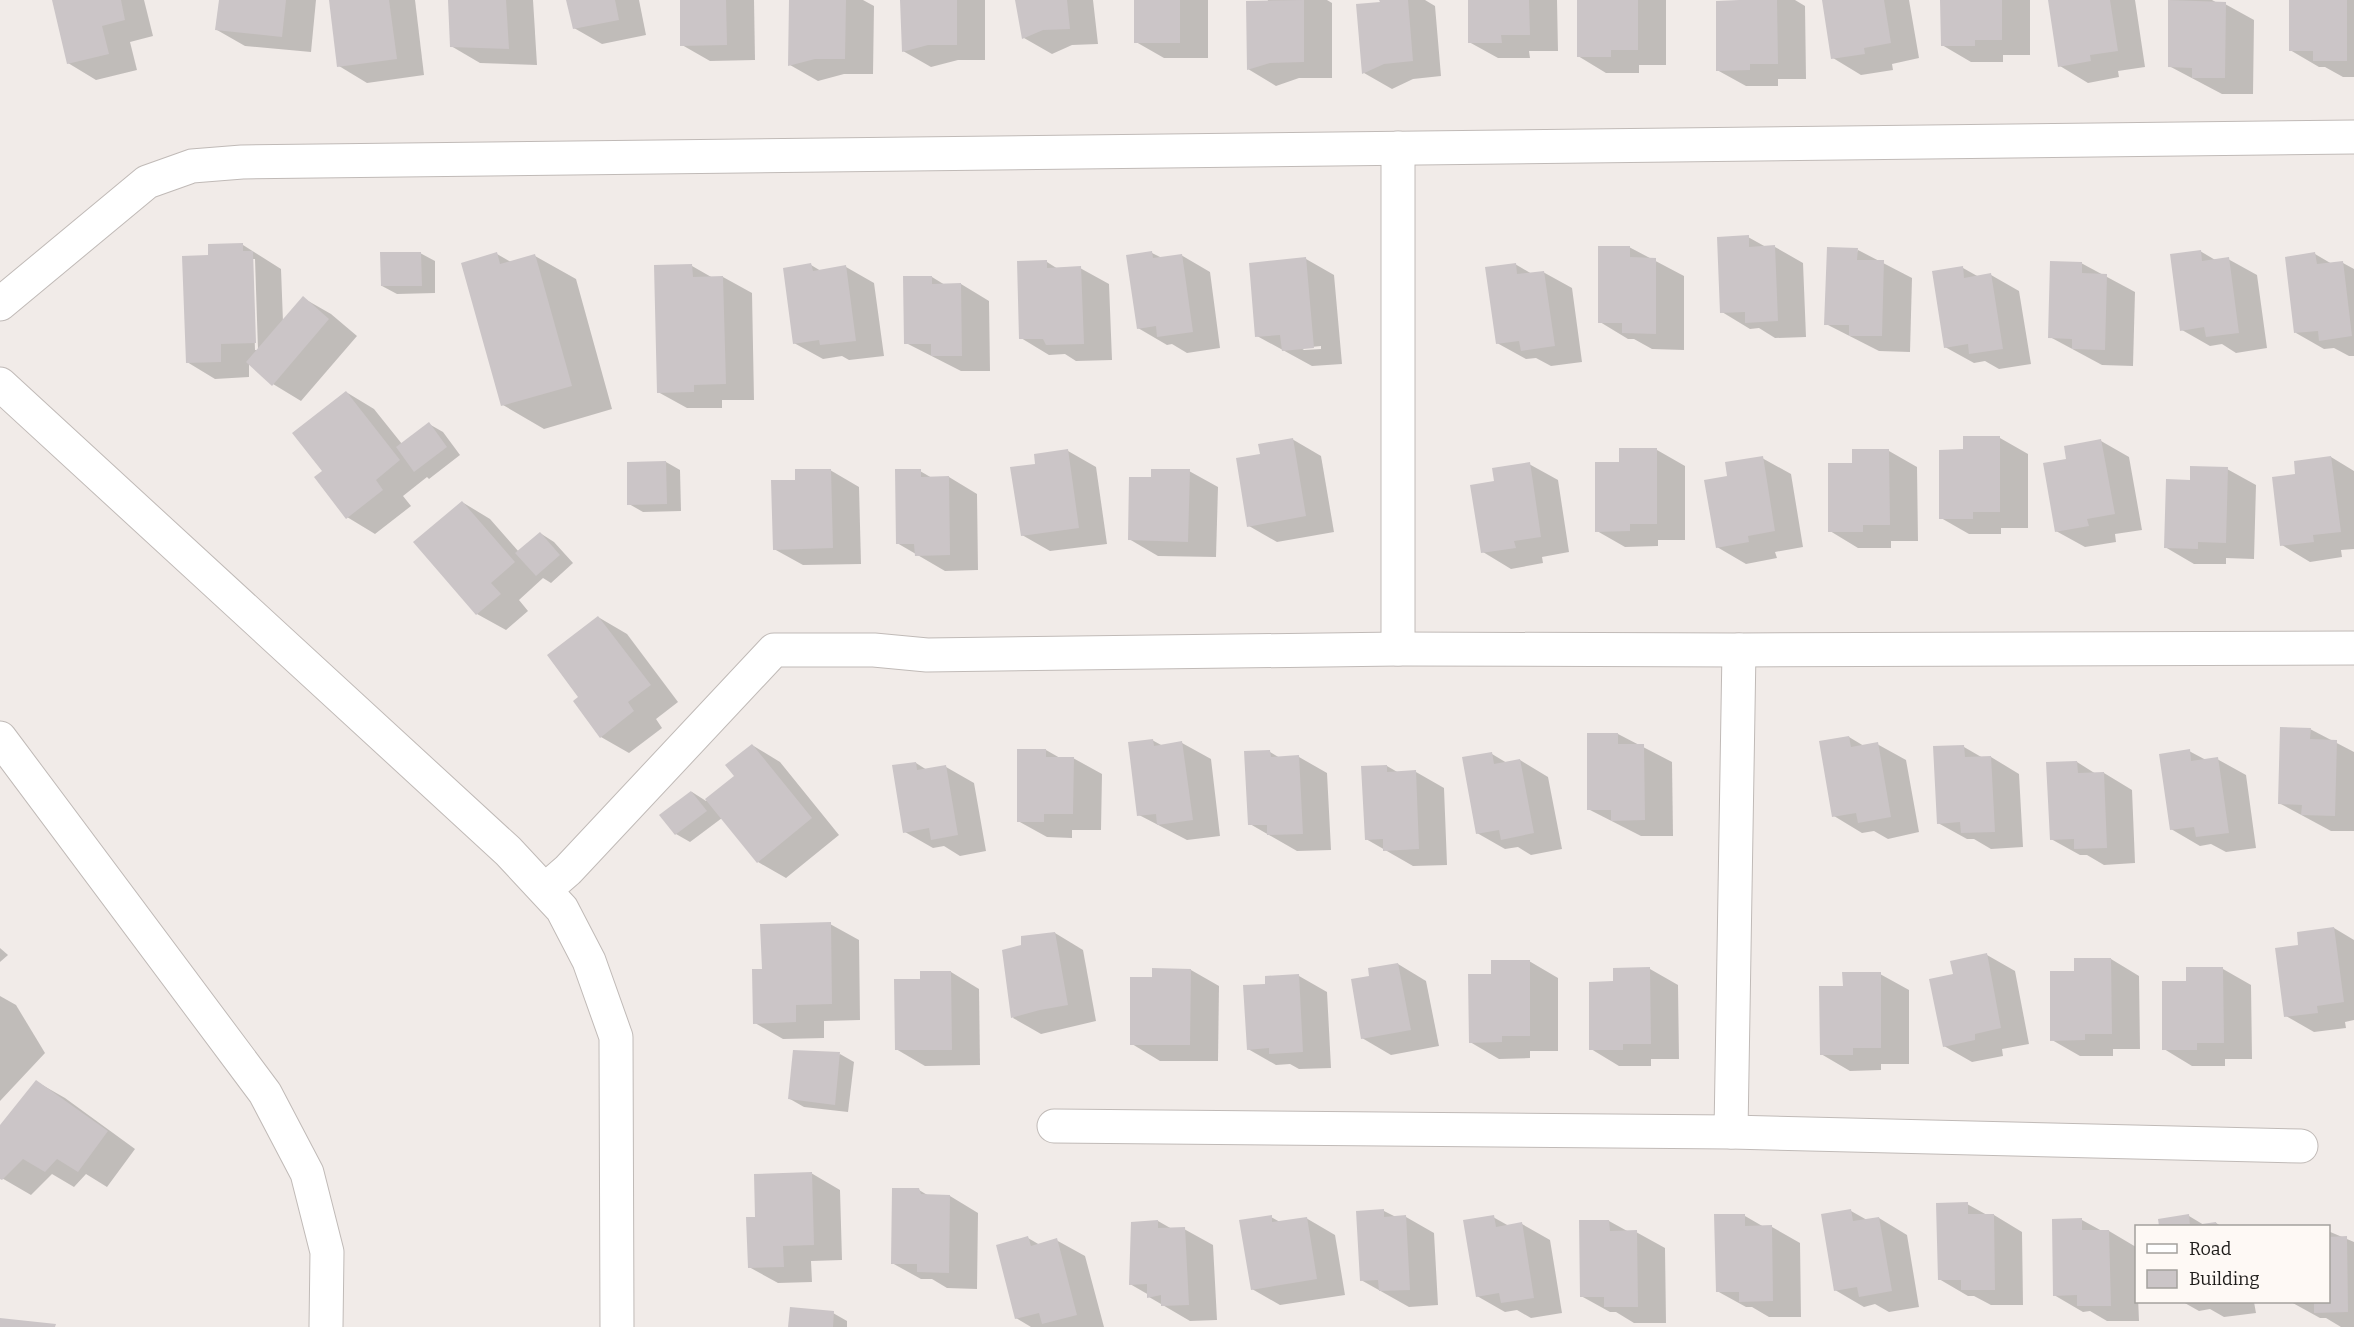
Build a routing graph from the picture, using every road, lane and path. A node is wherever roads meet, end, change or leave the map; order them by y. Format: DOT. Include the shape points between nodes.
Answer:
graph roads {
  1 [pos="2354,137"];
  2 [pos="1398,148"];
  3 [pos="0,304"];
  4 [pos="0,384"];
  5 [pos="2354,648"];
  6 [pos="1398,649"];
  7 [pos="1739,650"];
  8 [pos="0,738"];
  9 [pos="545,890"];
  10 [pos="1054,1126"];
  11 [pos="1731,1132"];
  12 [pos="2301,1146"];
  13 [pos="326,1327"];
  14 [pos="617,1327"];
  1 -- 2 [label="street"];
  2 -- 3 [label="street" via="242,162 192,166 147,182"];
  2 -- 6 [label="street"];
  4 -- 9 [label="street" via="508,851"];
  5 -- 7 [label="street"];
  6 -- 7 [label="street"];
  6 -- 9 [label="street" via="927,655 874,650 774,650"];
  7 -- 11 [label="street"];
  8 -- 13 [label="street" via="265,1093 308,1173 327,1252"];
  9 -- 14 [label="street" via="562,909 589,961 616,1037"];
  10 -- 11 [label="street"];
  11 -- 12 [label="street"];
}
